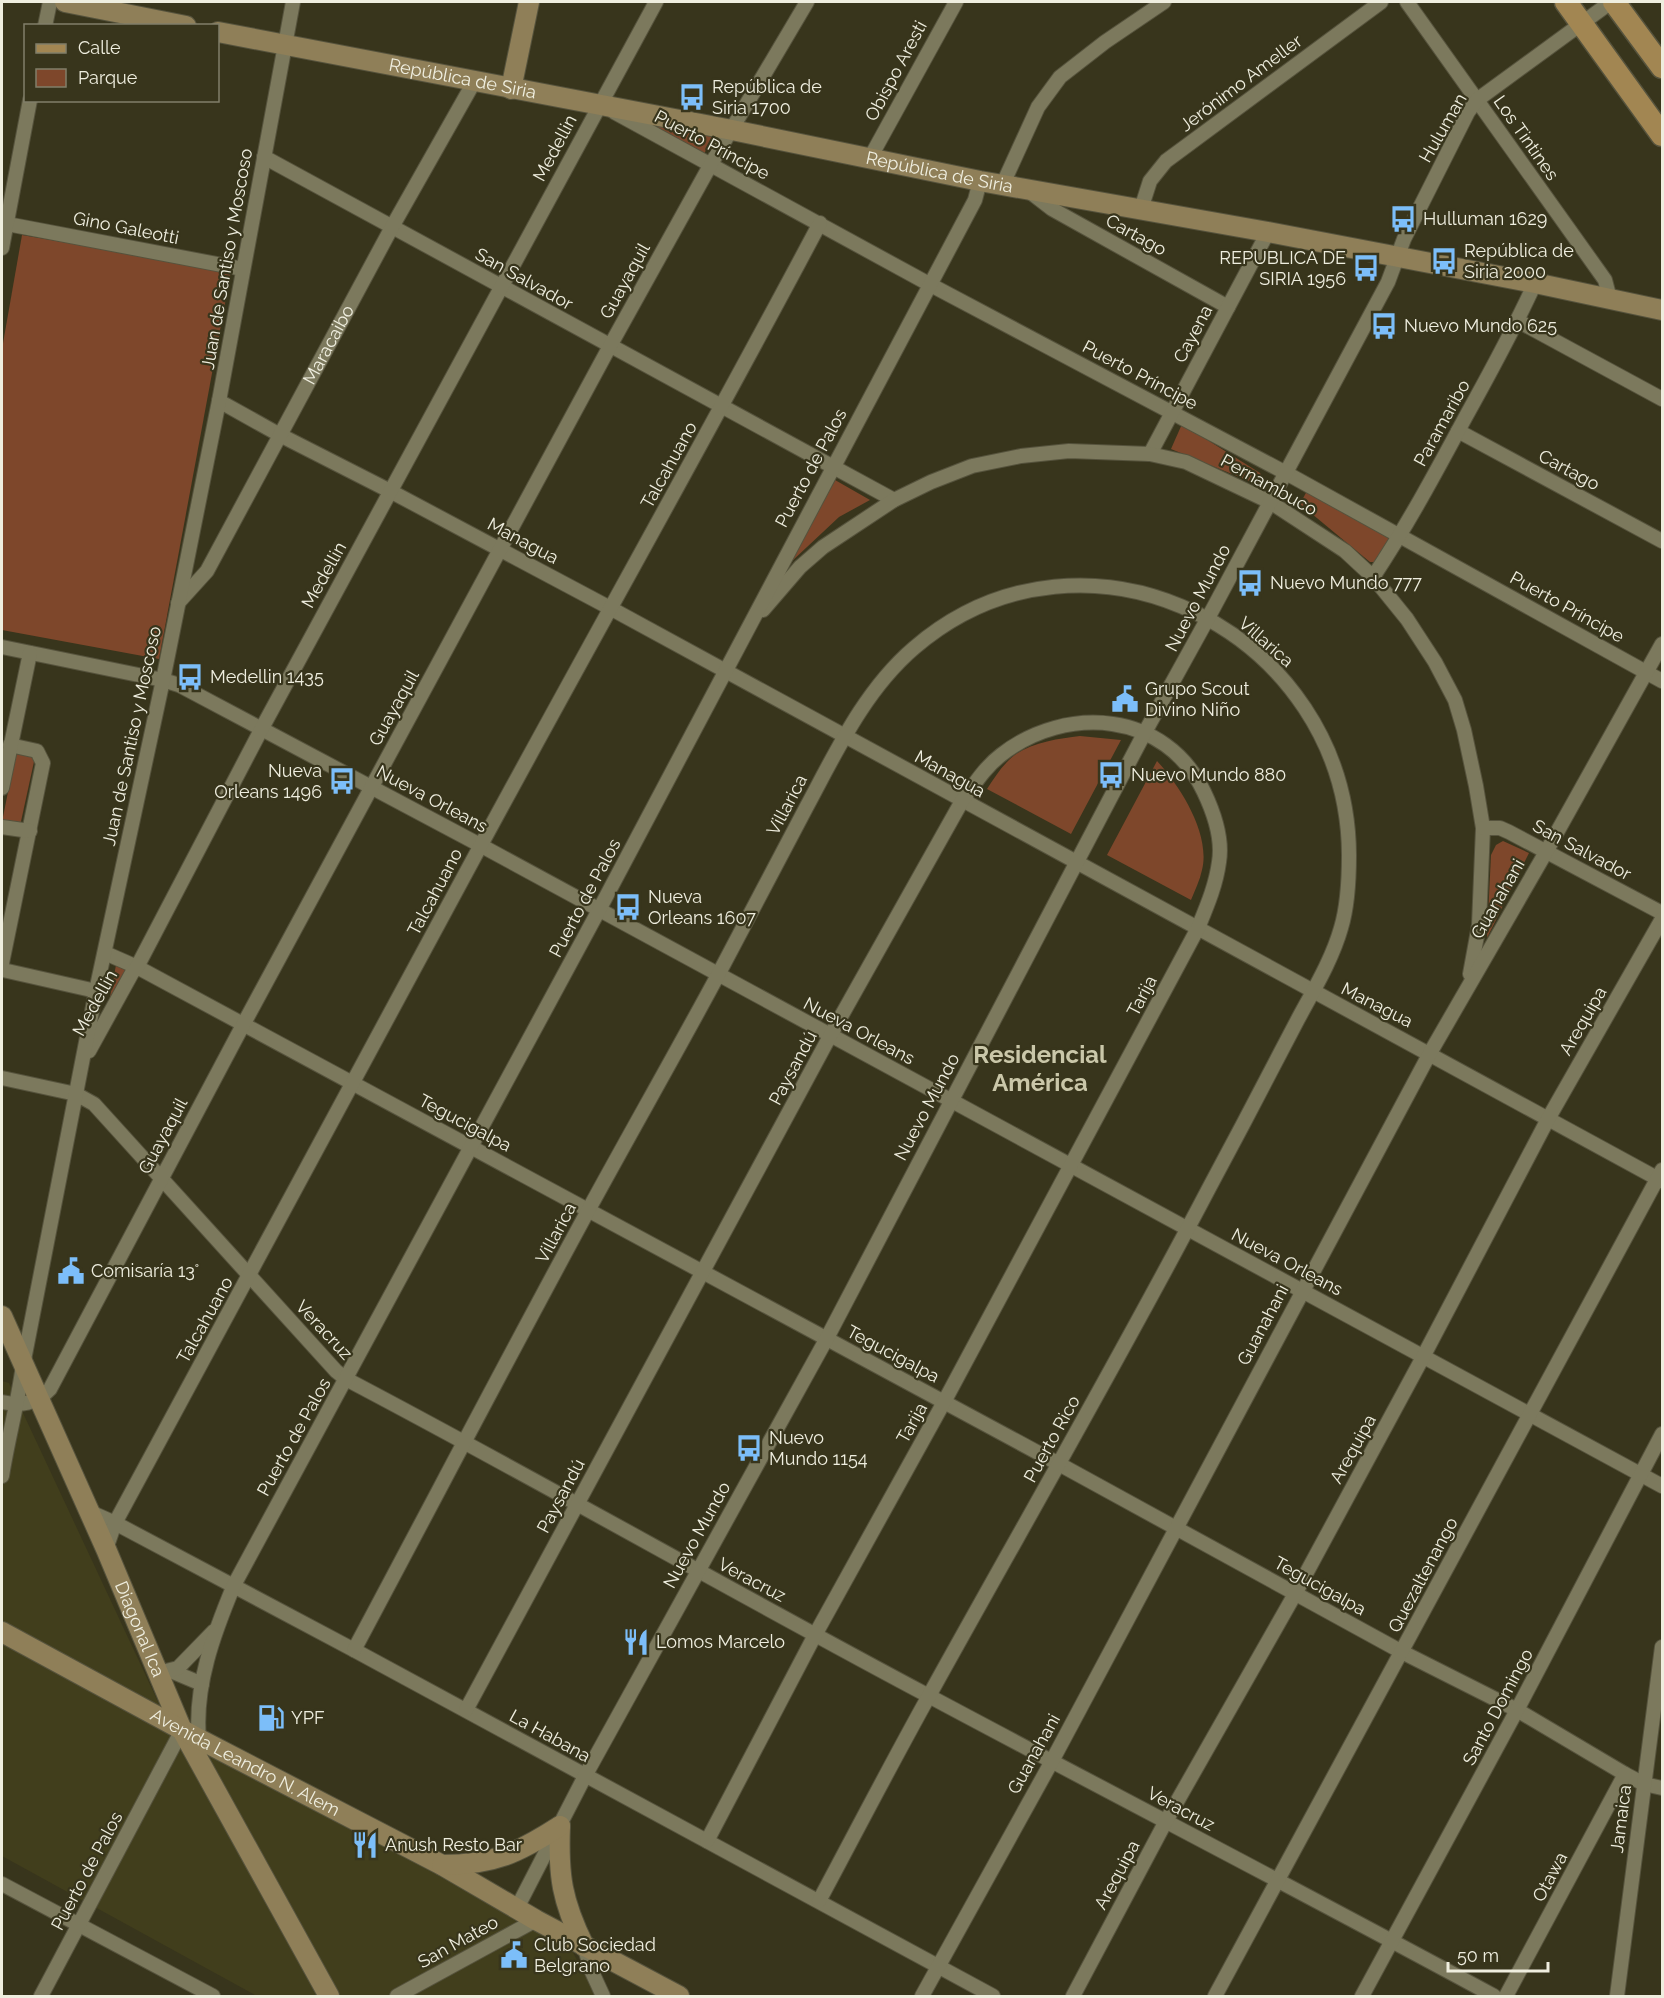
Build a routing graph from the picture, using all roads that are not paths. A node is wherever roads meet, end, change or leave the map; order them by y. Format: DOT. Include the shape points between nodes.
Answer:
graph roads {
  1 [pos="50,2"];
  2 [pos="65,2"];
  3 [pos="293,2"];
  4 [pos="529,2"];
  5 [pos="656,2"];
  6 [pos="807,2"];
  7 [pos="956,2"];
  8 [pos="1164,2"];
  9 [pos="1381,2"];
  10 [pos="1407,2"];
  11 [pos="1566,2"];
  12 [pos="1612,2"];
  13 [pos="1581,23"];
  14 [pos="45,24"];
  15 [pos="176,24"];
  16 [pos="219,32"];
  17 [pos="285,45"];
  18 [pos="1662,67"];
  19 [pos="474,82"];
  20 [pos="511,89"];
  21 [pos="1477,100"];
  22 [pos="30,102"];
  23 [pos="599,104"];
  24 [pos="732,130"];
  25 [pos="1662,135"];
  26 [pos="264,157"];
  27 [pos="870,158"];
  28 [pos="711,164"];
  29 [pos="980,181"];
  30 [pos="1002,186"];
  31 [pos="1028,190"];
  32 [pos="1141,209"];
  33 [pos="4,223"];
  34 [pos="820,224"];
  35 [pos="392,227"];
  36 [pos="1268,232"];
  37 [pos="2,248"];
  38 [pos="1398,257"];
  39 [pos="243,269"];
  40 [pos="1535,283"];
  41 [pos="929,284"];
  42 [pos="501,286"];
  43 [pos="1610,299"];
  44 [pos="1228,307"];
  45 [pos="1662,310"];
  46 [pos="1518,321"];
  47 [pos="610,346"];
  48 [pos="1662,399"];
  49 [pos="219,401"];
  50 [pos="722,407"];
  51 [pos="1171,412"];
  52 [pos="1458,431"];
  53 [pos="280,435"];
  54 [pos="1150,454"];
  55 [pos="832,467"];
  56 [pos="1286,473"];
  57 [pos="390,491"];
  58 [pos="894,500"];
  59 [pos="1270,502"];
  60 [pos="1400,536"];
  61 [pos="1662,541"];
  62 [pos="501,550"];
  63 [pos="1373,577"];
  64 [pos="178,603"];
  65 [pos="610,608"];
  66 [pos="1208,618"];
  67 [pos="748,627"];
  68 [pos="1662,644"];
  69 [pos="2,647"];
  70 [pos="30,653"];
  71 [pos="725,672"];
  72 [pos="1648,672"];
  73 [pos="163,680"];
  74 [pos="1662,681"];
  75 [pos="262,728"];
  76 [pos="1145,732"];
  77 [pos="844,737"];
  78 [pos="10,745"];
  79 [pos="371,787"];
  80 [pos="2,788"];
  81 [pos="962,801"];
  82 [pos="2,827"];
  83 [pos="1483,828"];
  84 [pos="30,831"];
  85 [pos="480,845"];
  86 [pos="1546,852"];
  87 [pos="1077,863"];
  88 [pos="599,910"];
  89 [pos="1662,913"];
  90 [pos="1662,919"];
  91 [pos="1198,928"];
  92 [pos="4,934"];
  93 [pos="105,953"];
  94 [pos="137,967"];
  95 [pos="718,975"];
  96 [pos="1466,990"];
  97 [pos="96,991"];
  98 [pos="1312,992"];
  99 [pos="243,1025"];
  100 [pos="830,1036"];
  101 [pos="1430,1053"];
  102 [pos="82,1064"];
  103 [pos="2,1078"];
  104 [pos="352,1083"];
  105 [pos="76,1094"];
  106 [pos="950,1100"];
  107 [pos="1548,1119"];
  108 [pos="471,1147"];
  109 [pos="1071,1166"];
  110 [pos="1661,1176"];
  111 [pos="162,1177"];
  112 [pos="589,1209"];
  113 [pos="1188,1229"];
  114 [pos="703,1272"];
  115 [pos="249,1276"];
  116 [pos="1302,1291"];
  117 [pos="2,1316"];
  118 [pos="826,1338"];
  119 [pos="1423,1357"];
  120 [pos="23,1365"];
  121 [pos="346,1379"];
  122 [pos="38,1399"];
  123 [pos="2,1402"];
  124 [pos="944,1402"];
  125 [pos="18,1405"];
  126 [pos="1529,1413"];
  127 [pos="1662,1434"];
  128 [pos="465,1442"];
  129 [pos="1059,1464"];
  130 [pos="1641,1474"];
  131 [pos="2,1476"];
  132 [pos="1662,1486"];
  133 [pos="577,1504"];
  134 [pos="88,1511"];
  135 [pos="115,1523"];
  136 [pos="1176,1528"];
  137 [pos="106,1549"];
  138 [pos="698,1572"];
  139 [pos="234,1586"];
  140 [pos="1295,1594"];
  141 [pos="215,1630"];
  142 [pos="2,1632"];
  143 [pos="815,1635"];
  144 [pos="1662,1647"];
  145 [pos="354,1650"];
  146 [pos="1402,1652"];
  147 [pos="165,1672"];
  148 [pos="202,1684"];
  149 [pos="929,1696"];
  150 [pos="466,1710"];
  151 [pos="1517,1710"];
  152 [pos="191,1734"];
  153 [pos="1052,1761"];
  154 [pos="1625,1774"];
  155 [pos="585,1776"];
  156 [pos="1644,1784"];
  157 [pos="1662,1788"];
  158 [pos="1166,1821"];
  159 [pos="560,1826"];
  160 [pos="708,1841"];
  161 [pos="442,1865"];
  162 [pos="1278,1880"];
  163 [pos="2,1884"];
  164 [pos="819,1901"];
  165 [pos="517,1908"];
  166 [pos="536,1920"];
  167 [pos="79,1925"];
  168 [pos="1392,1941"];
  169 [pos="584,1946"];
  170 [pos="937,1967"];
  171 [pos="41,1996"];
  172 [pos="213,1996"];
  173 [pos="329,1996"];
  174 [pos="397,1996"];
  175 [pos="603,1996"];
  176 [pos="679,1996"];
  177 [pos="922,1996"];
  178 [pos="993,1996"];
  179 [pos="1073,1996"];
  180 [pos="1215,1996"];
  181 [pos="1362,1996"];
  182 [pos="1494,1996"];
  183 [pos="1506,1996"];
  184 [pos="1617,1996"];
  1 -- 14 [label="street"];
  2 -- 15 [label="main road"];
  3 -- 17 [label="street, Juan de Santiso y Moscoso"];
  4 -- 20 [label="main road"];
  5 -- 23 [label="street, Medellin"];
  6 -- 24 [label="street, Guayaquil"];
  7 -- 27 [label="street, Obispo Aresti"];
  8 -- 30 [label="street" via="1060,77 1038,107"];
  9 -- 32 [label="street, Jerónimo Ameller" via="1166,161 1150,181"];
  10 -- 21 [label="street, Los Tintines"];
  11 -- 13 [label="main road"];
  12 -- 13 [label="street, Huluman"];
  12 -- 18 [label="main road"];
  13 -- 21 [label="street, Huluman"];
  13 -- 25 [label="main road"];
  16 -- 17 [label="main road, República de Siria"];
  17 -- 19 [label="main road, República de Siria"];
  17 -- 26 [label="street, Juan de Santiso y Moscoso"];
  19 -- 20 [label="main road, República de Siria"];
  19 -- 35 [label="street, Maracaibo"];
  20 -- 23 [label="main road, República de Siria"];
  21 -- 38 [label="street, Huluman" via="1414,218"];
  21 -- 43 [label="street, Los Tintines" via="1605,280"];
  22 -- 33 [label="street"];
  23 -- 24 [label="main road, República de Siria"];
  23 -- 28 [label="street, Puerto Príncipe"];
  23 -- 42 [label="street, Medellin"];
  24 -- 27 [label="main road, República de Siria"];
  24 -- 28 [label="street, Guayaquil"];
  26 -- 35 [label="street, San Salvador"];
  26 -- 39 [label="street, Juan de Santiso y Moscoso"];
  27 -- 29 [label="main road, República de Siria"];
  28 -- 34 [label="street, Puerto Príncipe"];
  28 -- 47 [label="street, Guayaquil"];
  29 -- 30 [label="main road, República de Siria"];
  29 -- 41 [label="street, Puerto de Palos" via="975,200"];
  30 -- 31 [label="main road, República de Siria"];
  31 -- 32 [label="main road, República de Siria"];
  31 -- 44 [label="street, Cartago" via="1052,210"];
  32 -- 36 [label="main road, República de Siria"];
  33 -- 37 [label="street"];
  33 -- 39 [label="street, Gino Galeotti"];
  34 -- 41 [label="street, Puerto Príncipe"];
  34 -- 50 [label="street, Talcahuano"];
  35 -- 42 [label="street, San Salvador"];
  35 -- 53 [label="street, Maracaibo"];
  36 -- 38 [label="main road, República de Siria"];
  36 -- 44 [label="street, Cayena"];
  38 -- 40 [label="main road, República de Siria"];
  38 -- 56 [label="street, Nuevo Mundo"];
  39 -- 49 [label="street, Juan de Santiso y Moscoso"];
  40 -- 43 [label="main road, República de Siria"];
  40 -- 46 [label="street, Paramaribo"];
  41 -- 51 [label="street, Puerto Príncipe"];
  41 -- 55 [label="street, Puerto de Palos"];
  42 -- 47 [label="street, San Salvador"];
  42 -- 57 [label="street, Medellin"];
  43 -- 45 [label="main road, República de Siria"];
  44 -- 51 [label="street, Cayena"];
  46 -- 48 [label="street"];
  46 -- 52 [label="street, Paramaribo"];
  47 -- 50 [label="street, San Salvador"];
  47 -- 62 [label="street, Guayaquil"];
  49 -- 53 [label="street, Managua"];
  49 -- 64 [label="street, Juan de Santiso y Moscoso"];
  50 -- 55 [label="street, San Salvador"];
  50 -- 65 [label="street, Talcahuano"];
  51 -- 54 [label="street, Cayena"];
  51 -- 56 [label="street, Puerto Príncipe"];
  52 -- 60 [label="street, Paramaribo"];
  52 -- 61 [label="street, Cartago"];
  53 -- 57 [label="street, Managua"];
  53 -- 64 [label="street, Maracaibo" via="207,571"];
  54 -- 58 [label="street, Pernambuco" via="1069,451 1021,456 972,466"];
  54 -- 59 [label="street, Pernambuco" via="1186,462"];
  55 -- 58 [label="street, San Salvador"];
  55 -- 67 [label="street, Puerto de Palos"];
  56 -- 59 [label="street, Nuevo Mundo"];
  56 -- 60 [label="street, Puerto Príncipe"];
  57 -- 62 [label="street, Managua"];
  57 -- 75 [label="street, Medellin"];
  58 -- 67 [label="street, Pernambuco" via="800,567"];
  59 -- 63 [label="street, Pernambuco" via="1345,551"];
  59 -- 66 [label="street, Nuevo Mundo"];
  60 -- 63 [label="street, Paramaribo"];
  60 -- 72 [label="street, Puerto Príncipe"];
  62 -- 65 [label="street, Managua"];
  62 -- 79 [label="street, Guayaquil"];
  63 -- 83 [label="street, Pernambuco" via="1436,662 1455,700"];
  64 -- 73 [label="street, Juan de Santiso y Moscoso"];
  65 -- 71 [label="street, Managua"];
  65 -- 85 [label="street, Talcahuano"];
  66 -- 76 [label="street, Nuevo Mundo"];
  66 -- 77 [label="street, Villarica" via="1152,596 1104,586 1054,586 1003,596 952,620 908,652 872,692"];
  66 -- 98 [label="street, Villarica" via="1255,652 1285,682 1310,716 1338,779 1348,822 1346,907 1341,932"];
  67 -- 71 [label="street, Puerto de Palos"];
  68 -- 72 [label="street, Guanahani"];
  69 -- 70 [label="street, Nueva Orleans"];
  70 -- 73 [label="street, Nueva Orleans"];
  70 -- 78 [label="street"];
  71 -- 77 [label="street, Managua"];
  71 -- 88 [label="street, Puerto de Palos"];
  72 -- 74 [label="street, Puerto Príncipe"];
  72 -- 86 [label="street, Guanahani"];
  73 -- 75 [label="street, Nueva Orleans"];
  73 -- 93 [label="street, Juan de Santiso y Moscoso"];
  75 -- 79 [label="street, Nueva Orleans"];
  75 -- 94 [label="street, Medellin"];
  76 -- 81 [label="street, Paysandú" via="1124,726 1075,723 1047,730 1000,756"];
  76 -- 87 [label="street, Nuevo Mundo"];
  76 -- 91 [label="street, Paysandú" via="1182,757 1199,782 1217,826 1220,861 1214,889"];
  77 -- 81 [label="street, Managua"];
  77 -- 95 [label="street, Villarica"];
  78 -- 80 [label="street"];
  78 -- 84 [label="street" via="37,751 43,763"];
  79 -- 85 [label="street, Nueva Orleans"];
  79 -- 99 [label="street, Guayaquil"];
  81 -- 87 [label="street, Managua"];
  81 -- 100 [label="street, Paysandú"];
  82 -- 84 [label="street"];
  83 -- 86 [label="street, San Salvador" via="1500,828"];
  83 -- 96 [label="street, Pernambuco" via="1479,925"];
  84 -- 92 [label="street"];
  85 -- 88 [label="street, Nueva Orleans"];
  85 -- 104 [label="street, Talcahuano"];
  86 -- 89 [label="street, San Salvador"];
  86 -- 96 [label="street, Guanahani"];
  87 -- 91 [label="street, Managua"];
  87 -- 106 [label="street, Nuevo Mundo"];
  88 -- 95 [label="street, Nueva Orleans"];
  88 -- 108 [label="street, Puerto de Palos"];
  90 -- 107 [label="street, Arequipa"];
  91 -- 98 [label="street, Managua"];
  91 -- 109 [label="street, Tarija"];
  92 -- 97 [label="street" via="3,970"];
  93 -- 94 [label="street, Tegucigalpa"];
  93 -- 97 [label="street, Juan de Santiso y Moscoso"];
  94 -- 99 [label="street, Tegucigalpa"];
  94 -- 102 [label="street, Medellin"];
  95 -- 100 [label="street, Nueva Orleans"];
  95 -- 112 [label="street, Villarica"];
  96 -- 101 [label="street, Guanahani"];
  97 -- 102 [label="street, Juan de Santiso y Moscoso"];
  98 -- 101 [label="street, Managua"];
  98 -- 113 [label="street, Puerto Rico"];
  99 -- 104 [label="street, Tegucigalpa"];
  99 -- 111 [label="street, Guayaquil"];
  100 -- 106 [label="street, Nueva Orleans"];
  100 -- 114 [label="street, Paysandú"];
  101 -- 107 [label="street, Managua"];
  101 -- 116 [label="street, Guanahani"];
  102 -- 105 [label="street, Juan de Santiso y Moscoso"];
  103 -- 105 [label="street, Veracruz"];
  104 -- 108 [label="street, Tegucigalpa"];
  104 -- 115 [label="street, Talcahuano"];
  105 -- 111 [label="street, Veracruz" via="94,1104"];
  105 -- 120 [label="street, Juan de Santiso y Moscoso"];
  106 -- 109 [label="street, Nueva Orleans"];
  106 -- 118 [label="street, Nuevo Mundo"];
  107 -- 110 [label="street, Managua"];
  107 -- 119 [label="street, Arequipa"];
  108 -- 112 [label="street, Tegucigalpa"];
  108 -- 121 [label="street, Puerto de Palos"];
  109 -- 113 [label="street, Nueva Orleans"];
  109 -- 124 [label="street, Tarija"];
  110 -- 126 [label="street, Quezaltenango"];
  111 -- 115 [label="street, Veracruz"];
  111 -- 122 [label="street, Guayaquil" via="50,1389"];
  112 -- 114 [label="street, Tegucigalpa"];
  112 -- 128 [label="street, Villarica"];
  113 -- 116 [label="street, Nueva Orleans"];
  113 -- 129 [label="street, Puerto Rico"];
  114 -- 118 [label="street, Tegucigalpa"];
  114 -- 133 [label="street, Paysandú"];
  115 -- 121 [label="street, Veracruz"];
  115 -- 135 [label="street, Talcahuano"];
  116 -- 119 [label="street, Nueva Orleans"];
  116 -- 136 [label="street, Guanahani"];
  117 -- 120 [label="main road, Diagonal Ica"];
  118 -- 124 [label="street, Tegucigalpa"];
  118 -- 138 [label="street, Nuevo Mundo"];
  119 -- 126 [label="street, Nueva Orleans"];
  119 -- 140 [label="street, Arequipa"];
  120 -- 122 [label="main road, Diagonal Ica"];
  120 -- 125 [label="street, Juan de Santiso y Moscoso"];
  121 -- 128 [label="street, Veracruz"];
  121 -- 139 [label="street, Puerto de Palos"];
  122 -- 125 [label="street"];
  122 -- 134 [label="main road, Diagonal Ica"];
  123 -- 125 [label="street"];
  124 -- 129 [label="street, Tegucigalpa"];
  124 -- 143 [label="street, Tarija"];
  125 -- 131 [label="street, Juan de Santiso y Moscoso" via="11,1422"];
  126 -- 130 [label="street, Nueva Orleans"];
  126 -- 146 [label="street, Quezaltenango"];
  127 -- 130 [label="street, Santo Domingo"];
  128 -- 133 [label="street, Veracruz"];
  128 -- 145 [label="street, Villarica"];
  129 -- 136 [label="street, Tegucigalpa"];
  129 -- 149 [label="street, Puerto Rico"];
  130 -- 132 [label="street, Nueva Orleans"];
  130 -- 151 [label="street, Santo Domingo"];
  133 -- 138 [label="street, Veracruz"];
  133 -- 150 [label="street, Paysandú"];
  134 -- 135 [label="street, La Habana"];
  134 -- 137 [label="main road, Diagonal Ica"];
  135 -- 137 [label="street, Talcahuano"];
  135 -- 139 [label="street, La Habana"];
  136 -- 140 [label="street, Tegucigalpa"];
  136 -- 153 [label="street, Guanahani"];
  137 -- 147 [label="main road, Diagonal Ica"];
  138 -- 143 [label="street, Veracruz"];
  138 -- 155 [label="street, Nuevo Mundo"];
  139 -- 141 [label="street, Puerto de Palos"];
  139 -- 145 [label="street, La Habana"];
  140 -- 146 [label="street, Tegucigalpa"];
  140 -- 158 [label="street, Arequipa"];
  141 -- 147 [label="street, Puerto de Palos" via="178,1668"];
  141 -- 148 [label="street, Puerto de Palos"];
  142 -- 152 [label="main road, Avenida Leandro N. Alem"];
  143 -- 149 [label="street, Veracruz"];
  143 -- 160 [label="street, Tarija"];
  144 -- 156 [label="street, Jamaica"];
  145 -- 150 [label="street, La Habana"];
  146 -- 151 [label="street, Tegucigalpa"];
  146 -- 162 [label="street, Quezaltenango"];
  147 -- 148 [label="street"];
  147 -- 152 [label="main road, Diagonal Ica"];
  148 -- 152 [label="street, Puerto de Palos" via="198,1725"];
  149 -- 153 [label="street, Veracruz"];
  149 -- 164 [label="street, Puerto Rico"];
  150 -- 155 [label="street, La Habana"];
  151 -- 154 [label="street, Tegucigalpa"];
  151 -- 168 [label="street, Santo Domingo"];
  152 -- 161 [label="main road, Avenida Leandro N. Alem"];
  152 -- 167 [label="street, Puerto de Palos"];
  152 -- 173 [label="main road, Diagonal Ica"];
  153 -- 158 [label="street, Veracruz"];
  153 -- 170 [label="street, Guanahani"];
  154 -- 156 [label="street, Tegucigalpa"];
  154 -- 183 [label="street, Otawa"];
  155 -- 159 [label="street, Nuevo Mundo"];
  155 -- 160 [label="street, La Habana"];
  156 -- 157 [label="street, Tegucigalpa"];
  156 -- 184 [label="street, Jamaica"];
  158 -- 162 [label="street, Veracruz"];
  158 -- 179 [label="street, Arequipa"];
  159 -- 161 [label="main road" via="510,1855 465,1865"];
  159 -- 165 [label="street, Nuevo Mundo"];
  159 -- 169 [label="main road" via="564,1898"];
  160 -- 164 [label="street, La Habana"];
  161 -- 165 [label="main road, Avenida Leandro N. Alem"];
  162 -- 168 [label="street, Veracruz"];
  162 -- 180 [label="street, Quezaltenango"];
  163 -- 167 [label="street"];
  164 -- 170 [label="street, La Habana"];
  165 -- 166 [label="main road, Avenida Leandro N. Alem"];
  166 -- 169 [label="main road, Avenida Leandro N. Alem"];
  166 -- 174 [label="street, San Mateo"];
  167 -- 171 [label="street, Puerto de Palos"];
  167 -- 172 [label="street"];
  168 -- 181 [label="street, Santo Domingo"];
  168 -- 182 [label="street, Veracruz"];
  169 -- 175 [label="street"];
  169 -- 176 [label="main road, Avenida Leandro N. Alem"];
  170 -- 177 [label="street, Guanahani"];
  170 -- 178 [label="street, La Habana"];
}
